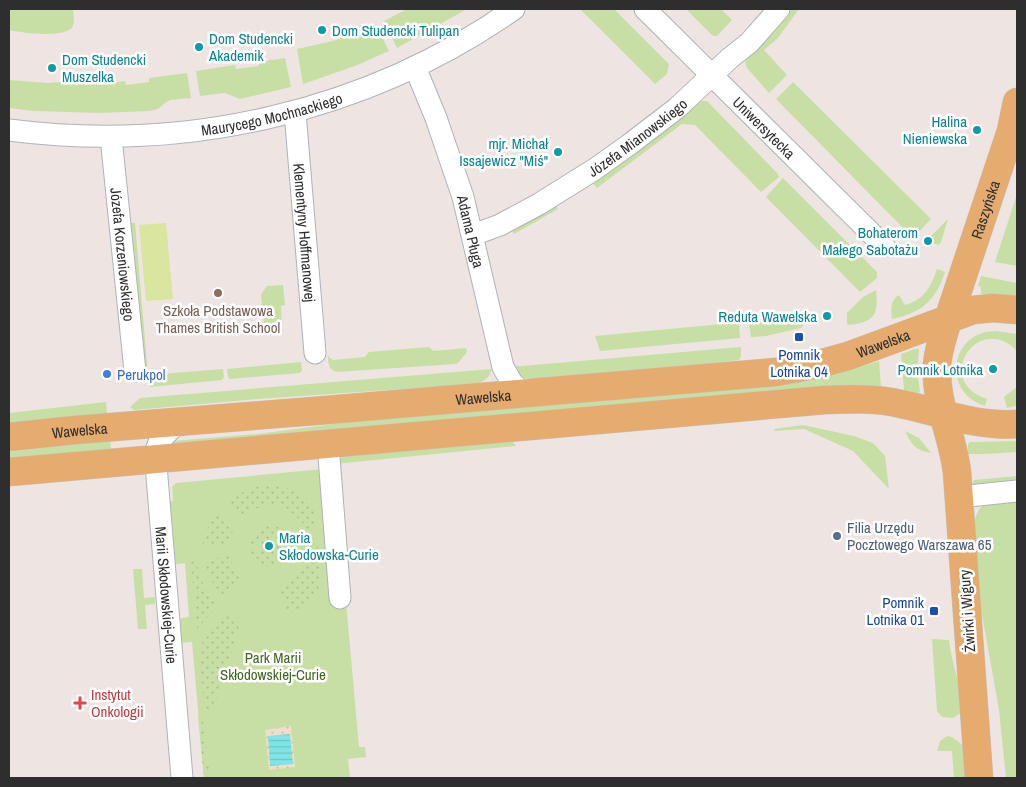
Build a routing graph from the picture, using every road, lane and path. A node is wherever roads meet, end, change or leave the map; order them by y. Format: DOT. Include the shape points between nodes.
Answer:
graph roads {
  1 [pos="514,9"];
  2 [pos="645,9"];
  3 [pos="779,9"];
  4 [pos="415,67"];
  5 [pos="712,75"];
  6 [pos="1017,102"];
  7 [pos="295,112"];
  8 [pos="9,130"];
  9 [pos="111,137"];
  10 [pos="473,235"];
  11 [pos="884,246"];
  12 [pos="1017,310"];
  13 [pos="949,317"];
  14 [pos="315,353"];
  15 [pos="135,371"];
  16 [pos="525,392"];
  17 [pos="945,415"];
  18 [pos="178,422"];
  19 [pos="1017,424"];
  20 [pos="9,438"];
  21 [pos="328,444"];
  22 [pos="156,459"];
  23 [pos="9,472"];
  24 [pos="1017,491"];
  25 [pos="959,497"];
  26 [pos="340,598"];
  27 [pos="182,778"];
  28 [pos="980,778"];
  1 -- 4 [label="street, Maurycego Mochnackiego"];
  2 -- 5 [label="street, Uniwersytecka"];
  3 -- 5 [label="street, Józefa Mianowskiego" via="749,43"];
  4 -- 7 [label="street, Maurycego Mochnackiego"];
  4 -- 10 [label="street, Adama Pługa" via="446,144"];
  5 -- 10 [label="street, Józefa Mianowskiego" via="677,108 595,169 539,204"];
  5 -- 11 [label="street, Uniwersytecka"];
  6 -- 13 [label="main road, Raszyńska" via="1008,140"];
  7 -- 9 [label="street, Maurycego Mochnackiego" via="228,126"];
  7 -- 14 [label="street, Klementyny Hoffmanowej"];
  8 -- 9 [label="street, Maurycego Mochnackiego"];
  9 -- 15 [label="street, Józefa Korzeniowskiego"];
  10 -- 16 [label="street, Adama Pługa" via="503,367 512,383"];
  12 -- 13 [label="main road, Wawelska" via="983,308"];
  13 -- 16 [label="main road, Wawelska" via="883,344 807,367"];
  13 -- 17 [label="main road, Raszyńska" via="937,364"];
  16 -- 18 [label="main road, Wawelska"];
  17 -- 19 [label="main road" via="980,423"];
  17 -- 21 [label="main road" via="882,401 825,400"];
  17 -- 25 [label="main road, Żwirki i Wigury" via="955,458"];
  18 -- 20 [label="main road, Wawelska"];
  18 -- 22 [label="street, Marii Skłodowskiej-Curie" via="160,440"];
  21 -- 22 [label="main road"];
  21 -- 26 [label="street"];
  22 -- 23 [label="main road"];
  22 -- 27 [label="street, Marii Skłodowskiej-Curie"];
  24 -- 25 [label="street"];
  25 -- 28 [label="main road, Żwirki i Wigury"];
}
